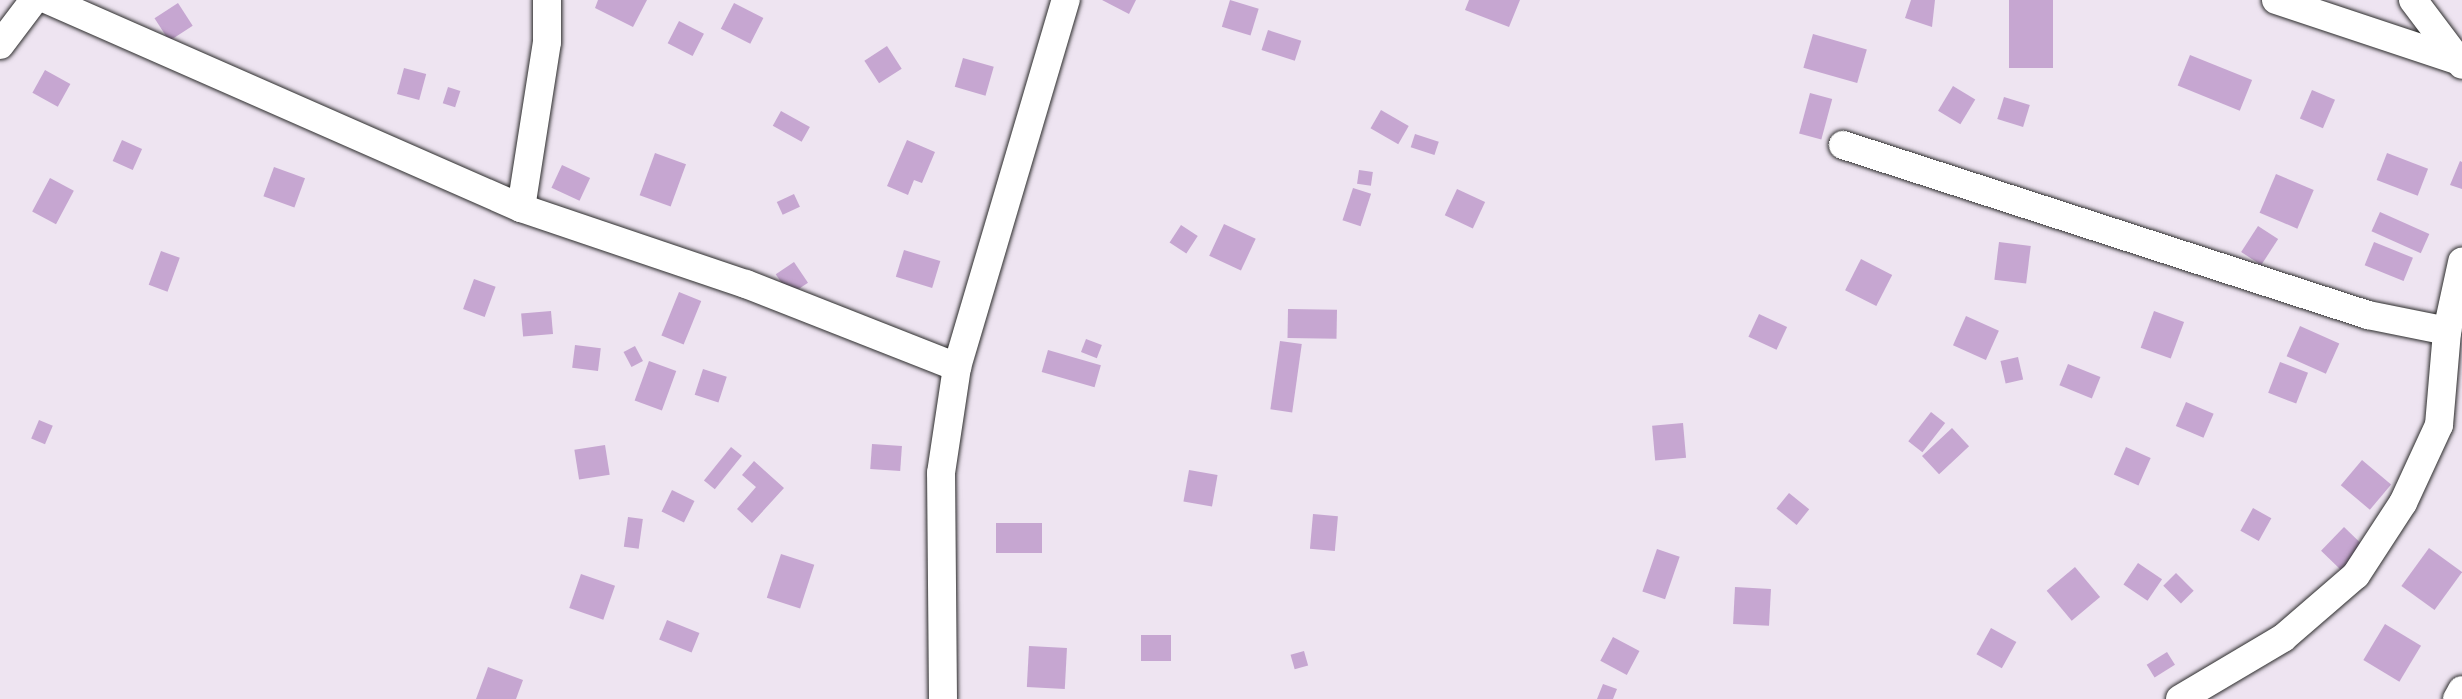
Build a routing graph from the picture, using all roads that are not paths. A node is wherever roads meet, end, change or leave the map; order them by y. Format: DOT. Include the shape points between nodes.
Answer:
graph roads {
  1 [pos="34,0"];
  2 [pos="48,0"];
  3 [pos="547,0"];
  4 [pos="1066,0"];
  5 [pos="2276,0"];
  6 [pos="2423,5"];
  7 [pos="0,45"];
  8 [pos="2459,63"];
  9 [pos="1843,145"];
  10 [pos="522,208"];
  11 [pos="2462,262"];
  12 [pos="2447,331"];
  13 [pos="957,367"];
  14 [pos="2462,690"];
  15 [pos="943,699"];
  16 [pos="2180,699"];
  17 [pos="2457,699"];
  1 -- 7 [label="street"];
  2 -- 10 [label="street"];
  3 -- 10 [label="street" via="547,42"];
  4 -- 13 [label="street"];
  5 -- 8 [label="street"];
  6 -- 8 [label="street"];
  9 -- 12 [label="street" via="2368,315"];
  10 -- 13 [label="street" via="746,284"];
  11 -- 12 [label="street"];
  12 -- 16 [label="street" via="2439,425 2403,503 2356,575 2283,638"];
  13 -- 15 [label="street" via="941,473"];
  14 -- 17 [label="street"];
}
